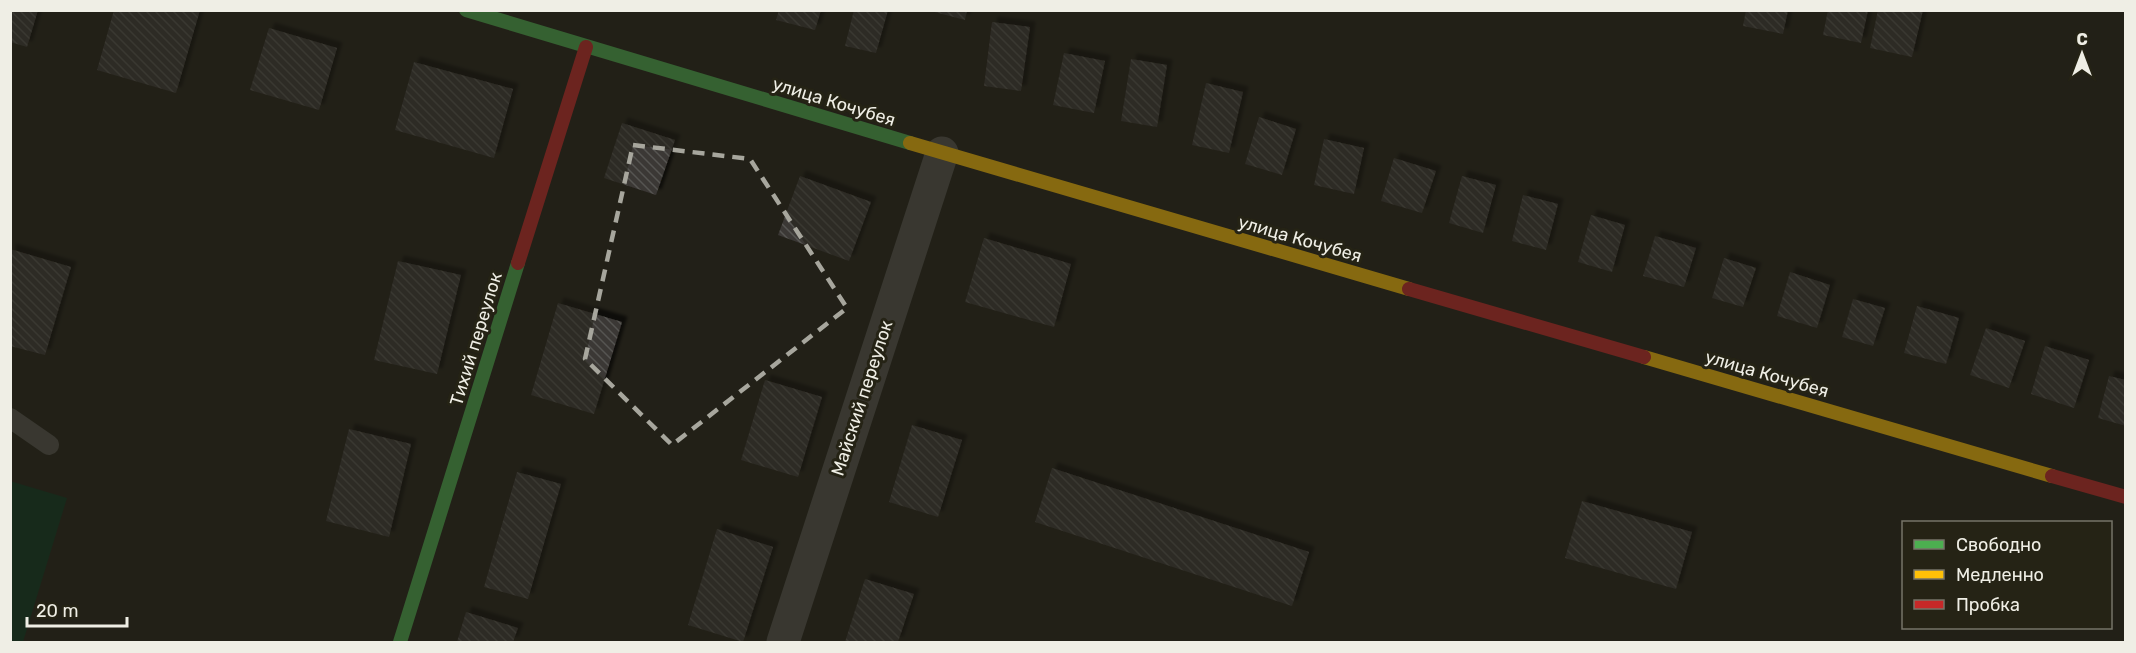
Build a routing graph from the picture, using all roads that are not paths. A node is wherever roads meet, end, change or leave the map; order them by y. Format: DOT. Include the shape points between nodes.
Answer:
graph roads {
  1 [pos="466,10"];
  2 [pos="586,47"];
  3 [pos="942,153"];
  4 [pos="10,417"];
  5 [pos="50,445"];
  6 [pos="2126,497"];
  7 [pos="400,642"];
  8 [pos="783,642"];
  1 -- 2 [label="street, улица Кочубея"];
  2 -- 3 [label="street, улица Кочубея"];
  2 -- 7 [label="street, Тихий переулок"];
  3 -- 6 [label="street, улица Кочубея"];
  3 -- 8 [label="street, Майский переулок"];
  4 -- 5 [label="lane"];
}
